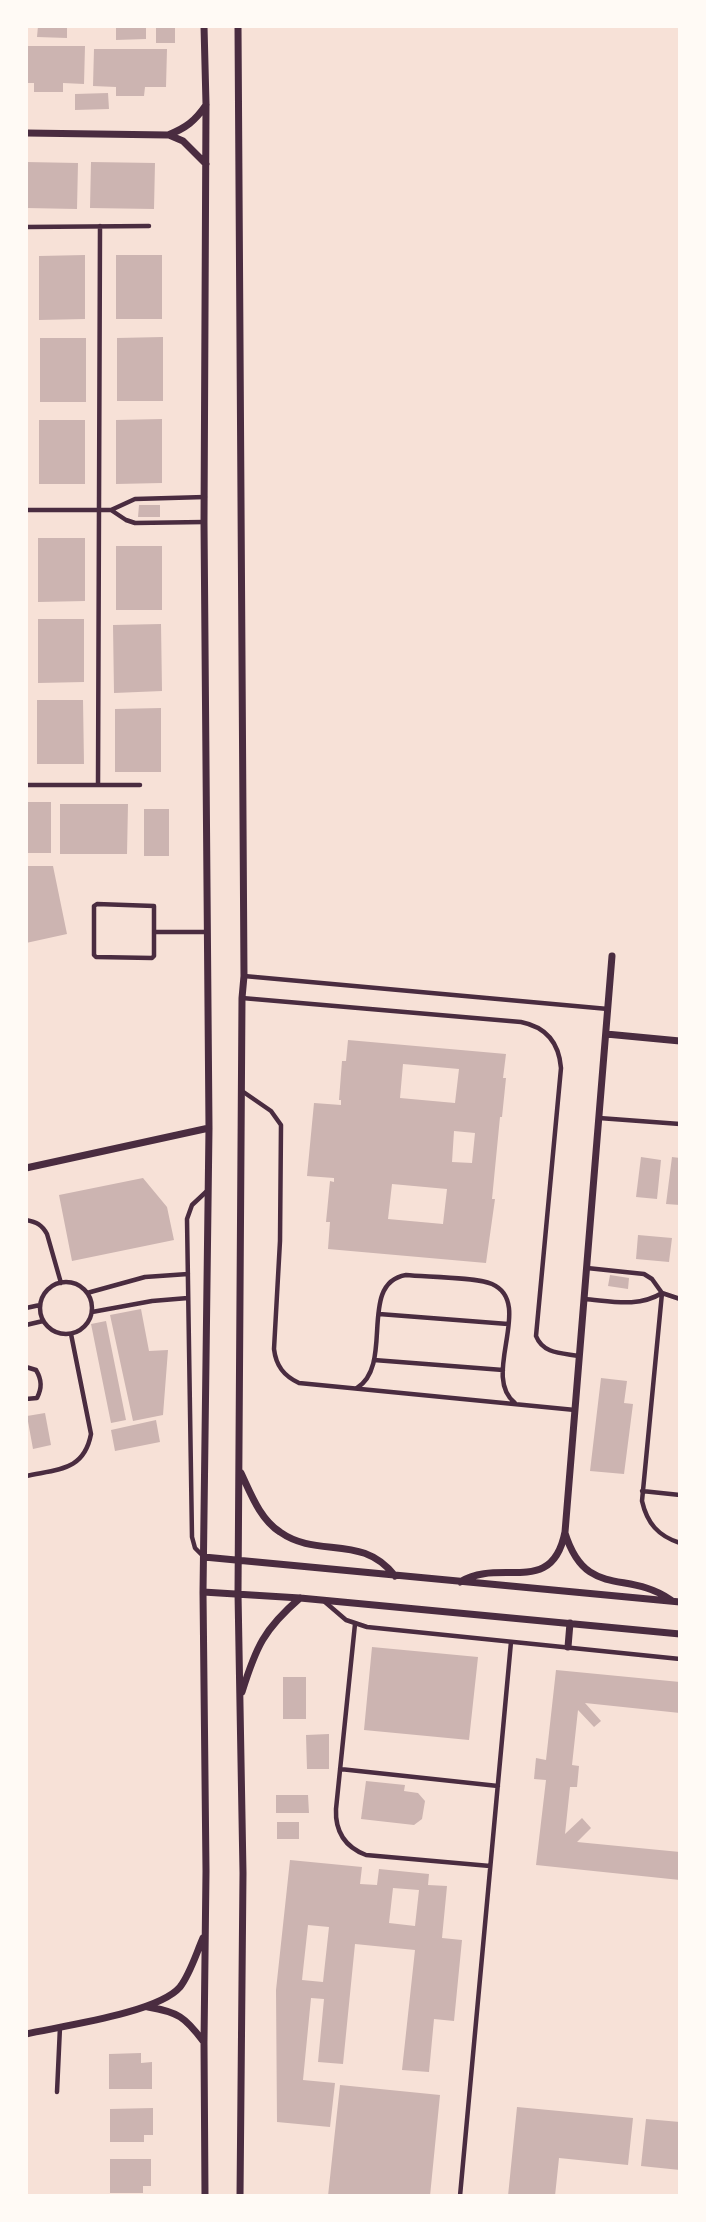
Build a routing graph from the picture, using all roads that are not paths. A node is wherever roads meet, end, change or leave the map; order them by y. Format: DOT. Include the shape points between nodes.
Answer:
graph roads {
  1 [pos="204,26"];
  2 [pos="239,26"];
  3 [pos="206,104"];
  4 [pos="26,133"];
  5 [pos="169,135"];
  6 [pos="206,164"];
  7 [pos="100,226"];
  8 [pos="149,226"];
  9 [pos="26,227"];
  10 [pos="205,497"];
  11 [pos="26,510"];
  12 [pos="99,510"];
  13 [pos="111,510"];
  14 [pos="204,522"];
  15 [pos="26,785"];
  16 [pos="98,785"];
  17 [pos="140,785"];
  18 [pos="154,932"];
  19 [pos="208,932"];
  20 [pos="612,956"];
  21 [pos="244,976"];
  22 [pos="242,998"];
  23 [pos="608,1009"];
  24 [pos="606,1034"];
  25 [pos="680,1041"];
  26 [pos="242,1091"];
  27 [pos="599,1118"];
  28 [pos="680,1124"];
  29 [pos="209,1128"];
  30 [pos="26,1168"];
  31 [pos="208,1190"];
  32 [pos="26,1220"];
  33 [pos="587,1268"];
  34 [pos="188,1274"];
  35 [pos="61,1283"];
  36 [pos="87,1293"];
  37 [pos="662,1293"];
  38 [pos="188,1298"];
  39 [pos="584,1299"];
  40 [pos="680,1299"];
  41 [pos="40,1305"];
  42 [pos="26,1308"];
  43 [pos="92,1312"];
  44 [pos="379,1314"];
  45 [pos="43,1321"];
  46 [pos="508,1324"];
  47 [pos="26,1325"];
  48 [pos="71,1334"];
  49 [pos="579,1356"];
  50 [pos="374,1360"];
  51 [pos="26,1367"];
  52 [pos="503,1370"];
  53 [pos="357,1388"];
  54 [pos="26,1399"];
  55 [pos="515,1403"];
  56 [pos="575,1410"];
  57 [pos="239,1470"];
  58 [pos="26,1476"];
  59 [pos="642,1491"];
  60 [pos="680,1495"];
  61 [pos="565,1532"];
  62 [pos="680,1543"];
  63 [pos="204,1557"];
  64 [pos="239,1561"];
  65 [pos="394,1576"];
  66 [pos="460,1582"];
  67 [pos="203,1592"];
  68 [pos="238,1593"];
  69 [pos="300,1598"];
  70 [pos="321,1600"];
  71 [pos="676,1602"];
  72 [pos="570,1623"];
  73 [pos="355,1624"];
  74 [pos="680,1634"];
  75 [pos="511,1642"];
  76 [pos="568,1647"];
  77 [pos="680,1659"];
  78 [pos="239,1699"];
  79 [pos="340,1769"];
  80 [pos="498,1786"];
  81 [pos="490,1866"];
  82 [pos="205,1933"];
  83 [pos="147,2007"];
  84 [pos="60,2026"];
  85 [pos="26,2034"];
  86 [pos="204,2042"];
  87 [pos="57,2092"];
  88 [pos="205,2196"];
  89 [pos="240,2196"];
  90 [pos="460,2196"];
  1 -- 3 [label="street"];
  2 -- 21 [label="street"];
  3 -- 5 [label="street" via="196,119"];
  3 -- 6 [label="street"];
  4 -- 5 [label="street"];
  5 -- 6 [label="street" via="183,141"];
  6 -- 10 [label="street"];
  7 -- 8 [label="lane"];
  7 -- 9 [label="lane"];
  7 -- 12 [label="lane"];
  10 -- 13 [label="lane" via="135,499"];
  10 -- 14 [label="street"];
  11 -- 12 [label="lane"];
  12 -- 13 [label="lane"];
  12 -- 16 [label="lane"];
  13 -- 14 [label="lane" via="135,523"];
  14 -- 19 [label="street"];
  15 -- 16 [label="lane"];
  16 -- 17 [label="lane"];
  18 -- 18 [label="lane" via="152,958 96,957 94,906 152,904"];
  18 -- 19 [label="lane"];
  19 -- 29 [label="street"];
  20 -- 23 [label="street"];
  21 -- 22 [label="street"];
  21 -- 23 [label="lane"];
  22 -- 26 [label="street"];
  22 -- 49 [label="lane" via="521,1023 538,1027 552,1039 561,1068 536,1335 548,1350"];
  23 -- 24 [label="street"];
  24 -- 25 [label="street"];
  24 -- 27 [label="street"];
  26 -- 53 [label="lane" via="275,1115 281,1131 277,1364 299,1383"];
  26 -- 57 [label="street"];
  27 -- 28 [label="lane"];
  27 -- 33 [label="street"];
  29 -- 30 [label="street"];
  29 -- 31 [label="street"];
  31 -- 34 [label="lane" via="189,1212"];
  31 -- 63 [label="street"];
  32 -- 35 [label="lane" via="43,1227 47,1234"];
  33 -- 37 [label="lane" via="644,1274"];
  33 -- 39 [label="street"];
  34 -- 36 [label="lane" via="145,1277"];
  34 -- 38 [label="lane"];
  35 -- 36 [label="lane" via="75,1284"];
  35 -- 41 [label="lane" via="47,1291"];
  36 -- 43 [label="lane"];
  37 -- 39 [label="lane" via="632,1303"];
  37 -- 40 [label="lane"];
  37 -- 59 [label="lane"];
  38 -- 43 [label="lane"];
  38 -- 63 [label="lane" via="192,1537"];
  39 -- 49 [label="street"];
  41 -- 42 [label="lane"];
  41 -- 45 [label="lane"];
  43 -- 48 [label="lane" via="85,1326"];
  44 -- 46 [label="lane"];
  44 -- 46 [label="lane" via="387,1284 406,1275 496,1286 509,1304"];
  44 -- 50 [label="lane"];
  45 -- 47 [label="lane"];
  45 -- 48 [label="lane" via="55,1332"];
  46 -- 52 [label="lane"];
  48 -- 58 [label="lane" via="90,1434 88,1445 75,1464"];
  49 -- 56 [label="street"];
  50 -- 52 [label="lane"];
  50 -- 53 [label="lane" via="371,1373"];
  51 -- 54 [label="lane" via="36,1370 41,1390 37,1398"];
  52 -- 55 [label="lane" via="505,1392"];
  53 -- 55 [label="lane"];
  55 -- 56 [label="lane"];
  56 -- 61 [label="street"];
  57 -- 64 [label="street"];
  57 -- 65 [label="street" via="263,1516 279,1532 303,1543 362,1550 381,1560"];
  59 -- 60 [label="lane"];
  59 -- 62 [label="lane" via="648,1521 662,1535"];
  61 -- 66 [label="street" via="558,1555 541,1570 479,1573"];
  61 -- 71 [label="street" via="573,1555 588,1572 653,1590"];
  63 -- 64 [label="street"];
  63 -- 67 [label="street"];
  64 -- 65 [label="street"];
  64 -- 68 [label="street"];
  65 -- 66 [label="street"];
  66 -- 71 [label="street"];
  67 -- 68 [label="street"];
  67 -- 82 [label="street"];
  68 -- 69 [label="street"];
  68 -- 78 [label="street"];
  69 -- 70 [label="street"];
  69 -- 78 [label="street" via="261,1639"];
  70 -- 72 [label="street"];
  70 -- 73 [label="lane"];
  72 -- 74 [label="street"];
  72 -- 76 [label="street"];
  73 -- 75 [label="lane"];
  73 -- 79 [label="lane"];
  75 -- 76 [label="lane"];
  75 -- 80 [label="lane"];
  76 -- 77 [label="lane"];
  78 -- 89 [label="street" via="243,1873"];
  79 -- 80 [label="lane"];
  79 -- 81 [label="lane" via="338,1829 357,1852"];
  80 -- 81 [label="lane"];
  81 -- 90 [label="lane"];
  82 -- 83 [label="street" via="179,1987"];
  82 -- 86 [label="street"];
  83 -- 84 [label="street"];
  83 -- 86 [label="street" via="180,2015"];
  84 -- 85 [label="street"];
  84 -- 87 [label="lane"];
  86 -- 88 [label="street"];
}
